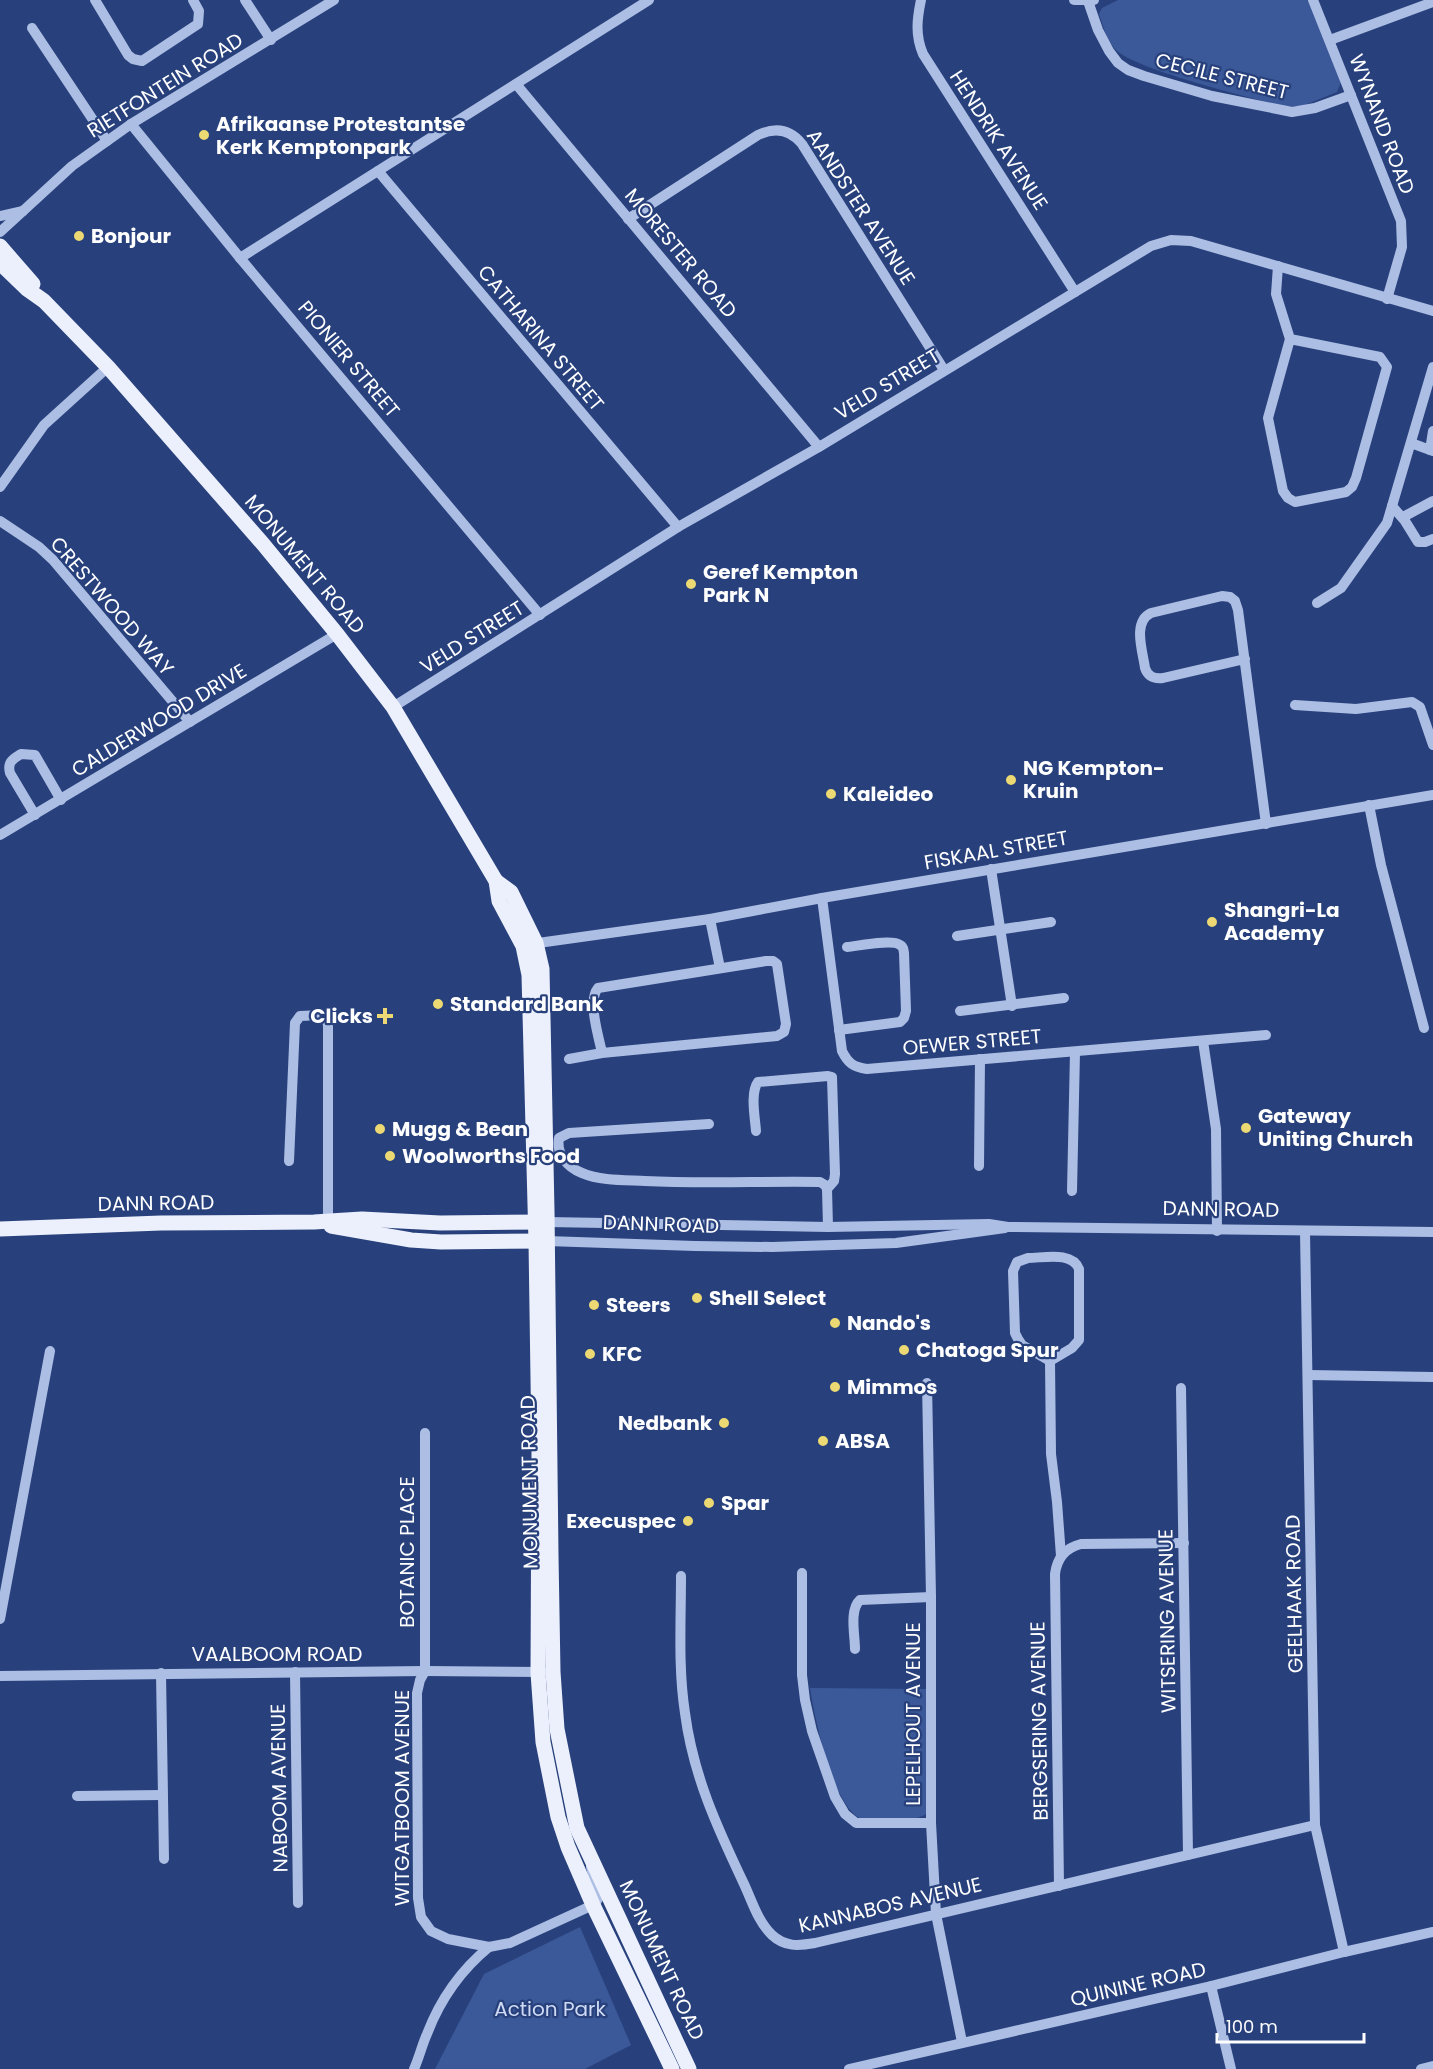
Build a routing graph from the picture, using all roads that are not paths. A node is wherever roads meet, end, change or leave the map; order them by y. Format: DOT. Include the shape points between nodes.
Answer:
graph roads {
  1 [pos="95,0"];
  2 [pos="193,0"];
  3 [pos="245,0"];
  4 [pos="334,0"];
  5 [pos="649,0"];
  6 [pos="921,0"];
  7 [pos="1074,0"];
  8 [pos="1313,0"];
  9 [pos="1091,1"];
  10 [pos="1433,2"];
  11 [pos="32,28"];
  12 [pos="271,40"];
  13 [pos="1330,40"];
  14 [pos="516,84"];
  15 [pos="1351,94"];
  16 [pos="131,124"];
  17 [pos="107,141"];
  18 [pos="378,171"];
  19 [pos="23,211"];
  20 [pos="0,216"];
  21 [pos="628,219"];
  22 [pos="0,232"];
  23 [pos="0,246"];
  24 [pos="240,258"];
  25 [pos="0,263"];
  26 [pos="1278,266"];
  27 [pos="1075,292"];
  28 [pos="1387,299"];
  29 [pos="45,302"];
  30 [pos="1433,311"];
  31 [pos="1290,339"];
  32 [pos="1433,367"];
  33 [pos="108,368"];
  34 [pos="944,370"];
  35 [pos="1433,431"];
  36 [pos="1411,443"];
  37 [pos="819,447"];
  38 [pos="1432,450"];
  39 [pos="0,487"];
  40 [pos="1433,501"];
  41 [pos="1392,506"];
  42 [pos="1403,517"];
  43 [pos="0,521"];
  44 [pos="678,528"];
  45 [pos="1433,539"];
  46 [pos="1317,603"];
  47 [pos="540,615"];
  48 [pos="337,634"];
  49 [pos="1245,659"];
  50 [pos="1295,705"];
  51 [pos="393,707"];
  52 [pos="190,722"];
  53 [pos="1433,745"];
  54 [pos="1433,795"];
  55 [pos="61,800"];
  56 [pos="1369,806"];
  57 [pos="35,815"];
  58 [pos="1266,824"];
  59 [pos="0,835"];
  60 [pos="991,869"];
  61 [pos="822,898"];
  62 [pos="710,919"];
  63 [pos="1051,922"];
  64 [pos="1002,929"];
  65 [pos="957,936"];
  66 [pos="847,947"];
  67 [pos="531,950"];
  68 [pos="720,968"];
  69 [pos="1064,998"];
  70 [pos="1012,1006"];
  71 [pos="960,1011"];
  72 [pos="1424,1028"];
  73 [pos="839,1030"];
  74 [pos="1266,1035"];
  75 [pos="1203,1041"];
  76 [pos="1075,1052"];
  77 [pos="602,1053"];
  78 [pos="569,1059"];
  79 [pos="980,1059"];
  80 [pos="710,1124"];
  81 [pos="756,1131"];
  82 [pos="289,1161"];
  83 [pos="979,1166"];
  84 [pos="827,1189"];
  85 [pos="1072,1191"];
  86 [pos="321,1222"];
  87 [pos="541,1222"];
  88 [pos="828,1227"];
  89 [pos="1008,1227"];
  90 [pos="0,1229"];
  91 [pos="1217,1231"];
  92 [pos="1305,1232"];
  93 [pos="1433,1233"];
  94 [pos="542,1241"];
  95 [pos="50,1350"];
  96 [pos="1050,1361"];
  97 [pos="1308,1376"];
  98 [pos="1433,1377"];
  99 [pos="927,1383"];
  100 [pos="1181,1388"];
  101 [pos="425,1433"];
  102 [pos="1184,1543"];
  103 [pos="1060,1556"];
  104 [pos="802,1573"];
  105 [pos="681,1576"];
  106 [pos="931,1597"];
  107 [pos="0,1619"];
  108 [pos="855,1649"];
  109 [pos="425,1671"];
  110 [pos="295,1672"];
  111 [pos="546,1672"];
  112 [pos="161,1673"];
  113 [pos="0,1676"];
  114 [pos="557,1729"];
  115 [pos="547,1770"];
  116 [pos="162,1795"];
  117 [pos="77,1796"];
  118 [pos="931,1822"];
  119 [pos="1316,1826"];
  120 [pos="1188,1855"];
  121 [pos="591,1858"];
  122 [pos="164,1859"];
  123 [pos="1059,1886"];
  124 [pos="298,1903"];
  125 [pos="593,1905"];
  126 [pos="936,1914"];
  127 [pos="1433,1932"];
  128 [pos="489,1947"];
  129 [pos="1344,1952"];
  130 [pos="1211,1986"];
  131 [pos="962,2042"];
  132 [pos="1433,2066"];
  133 [pos="414,2069"];
  134 [pos="672,2069"];
  135 [pos="689,2069"];
  136 [pos="849,2069"];
  137 [pos="1232,2069"];
  138 [pos="1421,2069"];
  1 -- 2 [label="street" via="128,55 142,61 198,24 199,11"];
  3 -- 12 [label="street"];
  4 -- 12 [label="street, RIETFONTEIN ROAD"];
  5 -- 14 [label="street"];
  6 -- 27 [label="street, HENDRIK AVENUE" via="916,31 922,54"];
  7 -- 9 [label="street"];
  8 -- 13 [label="street, WYNAND ROAD"];
  9 -- 15 [label="street, CECILE STREET" via="1098,30 1109,51 1118,63 1144,76 1212,96 1293,112"];
  10 -- 13 [label="street"];
  11 -- 17 [label="street"];
  12 -- 16 [label="street, RIETFONTEIN ROAD"];
  13 -- 15 [label="street, WYNAND ROAD"];
  14 -- 18 [label="street"];
  14 -- 21 [label="street, MORESTER ROAD"];
  15 -- 28 [label="street, WYNAND ROAD" via="1403,231 1401,255"];
  16 -- 17 [label="street, RIETFONTEIN ROAD"];
  16 -- 24 [label="street, PIONIER STREET"];
  17 -- 19 [label="street, RIETFONTEIN ROAD" via="72,166"];
  18 -- 24 [label="street"];
  18 -- 44 [label="street, CATHARINA STREET"];
  19 -- 20 [label="street"];
  19 -- 22 [label="street, RIETFONTEIN ROAD"];
  21 -- 34 [label="street, AANDSTER AVENUE" via="758,135 771,130 791,133 802,144"];
  21 -- 37 [label="street, MORESTER ROAD"];
  23 -- 29 [label="main road, MONUMENT ROAD"];
  24 -- 47 [label="street, PIONIER STREET"];
  25 -- 29 [label="main road, MONUMENT ROAD"];
  26 -- 27 [label="street, VELD STREET" via="1191,241 1171,240 1151,246"];
  26 -- 28 [label="street, VELD STREET"];
  26 -- 31 [label="street" via="1276,294"];
  27 -- 34 [label="street, VELD STREET"];
  28 -- 30 [label="street, VELD STREET"];
  29 -- 33 [label="main road, MONUMENT ROAD"];
  31 -- 31 [label="street" via="1269,414 1283,491 1295,502 1346,492 1352,487 1387,371 1380,357"];
  32 -- 36 [label="street"];
  33 -- 39 [label="street" via="44,425"];
  33 -- 48 [label="main road, MONUMENT ROAD"];
  34 -- 37 [label="street, VELD STREET"];
  35 -- 38 [label="street"];
  36 -- 38 [label="street"];
  36 -- 41 [label="street"];
  37 -- 44 [label="street, VELD STREET"];
  40 -- 42 [label="street"];
  41 -- 42 [label="street"];
  41 -- 46 [label="street" via="1386,526 1344,584"];
  42 -- 45 [label="street" via="1418,542"];
  43 -- 52 [label="street, CRESTWOOD WAY" via="53,560"];
  44 -- 47 [label="street, VELD STREET"];
  47 -- 51 [label="street, VELD STREET"];
  48 -- 51 [label="main road, MONUMENT ROAD"];
  48 -- 52 [label="street, CALDERWOOD DRIVE"];
  49 -- 49 [label="street" via="1238,610 1230,597 1151,613 1141,622 1145,668 1153,678"];
  49 -- 58 [label="street"];
  50 -- 53 [label="street" via="1356,709 1412,702 1420,707"];
  51 -- 67 [label="main road, MONUMENT ROAD" via="496,882 511,892"];
  52 -- 55 [label="street, CALDERWOOD DRIVE"];
  54 -- 56 [label="street, FISKAAL STREET"];
  55 -- 57 [label="street, CALDERWOOD DRIVE"];
  55 -- 57 [label="street" via="35,755 21,754 11,761 10,773"];
  56 -- 58 [label="street, FISKAAL STREET"];
  56 -- 72 [label="street"];
  57 -- 59 [label="street, CALDERWOOD DRIVE"];
  58 -- 60 [label="street, FISKAAL STREET"];
  60 -- 61 [label="street, FISKAAL STREET"];
  60 -- 64 [label="street"];
  61 -- 62 [label="street, FISKAAL STREET"];
  61 -- 73 [label="street, OEWER STREET"];
  62 -- 67 [label="street, FISKAAL STREET" via="565,939"];
  62 -- 68 [label="street"];
  63 -- 64 [label="street"];
  64 -- 65 [label="street"];
  64 -- 70 [label="street"];
  66 -- 73 [label="street" via="889,943 902,946 906,1011 900,1022"];
  67 -- 87 [label="main road, MONUMENT ROAD" via="542,969 544,1023"];
  68 -- 77 [label="street" via="598,988 593,1006"];
  68 -- 77 [label="street" via="775,962 786,1020 784,1032 777,1036"];
  69 -- 70 [label="street"];
  70 -- 71 [label="street"];
  73 -- 79 [label="street, OEWER STREET" via="842,1051 855,1067"];
  74 -- 75 [label="street, OEWER STREET"];
  75 -- 76 [label="street, OEWER STREET"];
  75 -- 91 [label="street" via="1216,1129"];
  76 -- 79 [label="street, OEWER STREET"];
  76 -- 85 [label="street"];
  77 -- 78 [label="street"];
  79 -- 83 [label="street"];
  80 -- 84 [label="street" via="569,1133 561,1136 559,1144 562,1157 570,1166 581,1173 605,1178 687,1183 820,1182"];
  81 -- 84 [label="street" via="754,1095 759,1082 832,1077 835,1174"];
  82 -- 86 [label="street" via="296,1020 300,1016 322,1015 328,1026"];
  84 -- 88 [label="street"];
  86 -- 87 [label="main road, DANN ROAD"];
  86 -- 90 [label="main road, DANN ROAD"];
  86 -- 94 [label="main road, DANN ROAD" via="411,1240"];
  87 -- 88 [label="street, DANN ROAD"];
  87 -- 94 [label="main road, MONUMENT ROAD"];
  88 -- 89 [label="street, DANN ROAD"];
  89 -- 91 [label="street, DANN ROAD"];
  89 -- 94 [label="street, DANN ROAD" via="885,1243 717,1246"];
  91 -- 92 [label="street, DANN ROAD"];
  92 -- 93 [label="street, DANN ROAD"];
  92 -- 97 [label="street, GEELHAAK ROAD"];
  94 -- 111 [label="main road, MONUMENT ROAD"];
  95 -- 107 [label="street"];
  96 -- 96 [label="street" via="1022,1345 1016,1333 1013,1271 1021,1259 1070,1258 1079,1269 1079,1340"];
  96 -- 103 [label="street, BERGSERING AVENUE" via="1051,1460"];
  97 -- 98 [label="street"];
  97 -- 119 [label="street, GEELHAAK ROAD"];
  99 -- 106 [label="street, LEPELHOUT AVENUE"];
  100 -- 102 [label="street, WITSERING AVENUE"];
  101 -- 109 [label="street, BOTANIC PLACE"];
  102 -- 103 [label="street" via="1081,1544"];
  102 -- 120 [label="street, WITSERING AVENUE"];
  103 -- 123 [label="street, BERGSERING AVENUE" via="1055,1574"];
  104 -- 118 [label="street" via="805,1700 835,1797 856,1823"];
  105 -- 126 [label="street, KANNABOS AVENUE" via="682,1681 694,1759 711,1814 767,1930 787,1944 801,1946"];
  106 -- 108 [label="street" via="857,1602"];
  106 -- 118 [label="street, LEPELHOUT AVENUE"];
  109 -- 110 [label="street, VAALBOOM ROAD"];
  109 -- 111 [label="street, VAALBOOM ROAD"];
  109 -- 128 [label="street, WITGATBOOM AVENUE" via="417,1693 419,1909 425,1924 438,1935"];
  110 -- 112 [label="street, VAALBOOM ROAD"];
  110 -- 124 [label="street, NABOOM AVENUE"];
  111 -- 114 [label="main road, MONUMENT ROAD"];
  111 -- 115 [label="main road, MONUMENT ROAD" via="542,1736"];
  112 -- 113 [label="street, VAALBOOM ROAD"];
  112 -- 116 [label="street"];
  114 -- 115 [label="main road" via="550,1732"];
  114 -- 121 [label="main road, MONUMENT ROAD" via="577,1828"];
  115 -- 125 [label="main road, MONUMENT ROAD" via="562,1834"];
  116 -- 117 [label="street"];
  116 -- 122 [label="street"];
  118 -- 126 [label="street, LEPELHOUT AVENUE"];
  119 -- 120 [label="street, KANNABOS AVENUE"];
  119 -- 129 [label="street, GEELHAAK ROAD"];
  120 -- 123 [label="street, KANNABOS AVENUE"];
  121 -- 125 [label="street" via="597,1899"];
  121 -- 135 [label="main road, MONUMENT ROAD"];
  123 -- 126 [label="street, KANNABOS AVENUE"];
  125 -- 128 [label="street, WITGATBOOM AVENUE" via="510,1943"];
  125 -- 134 [label="main road, MONUMENT ROAD"];
  126 -- 131 [label="street, LEPELHOUT AVENUE"];
  127 -- 129 [label="street, QUININE ROAD"];
  128 -- 133 [label="street" via="447,1994 427,2032"];
  129 -- 130 [label="street, QUININE ROAD"];
  130 -- 131 [label="street, QUININE ROAD"];
  130 -- 137 [label="street"];
  131 -- 136 [label="street, QUININE ROAD"];
  132 -- 138 [label="street"];
}
